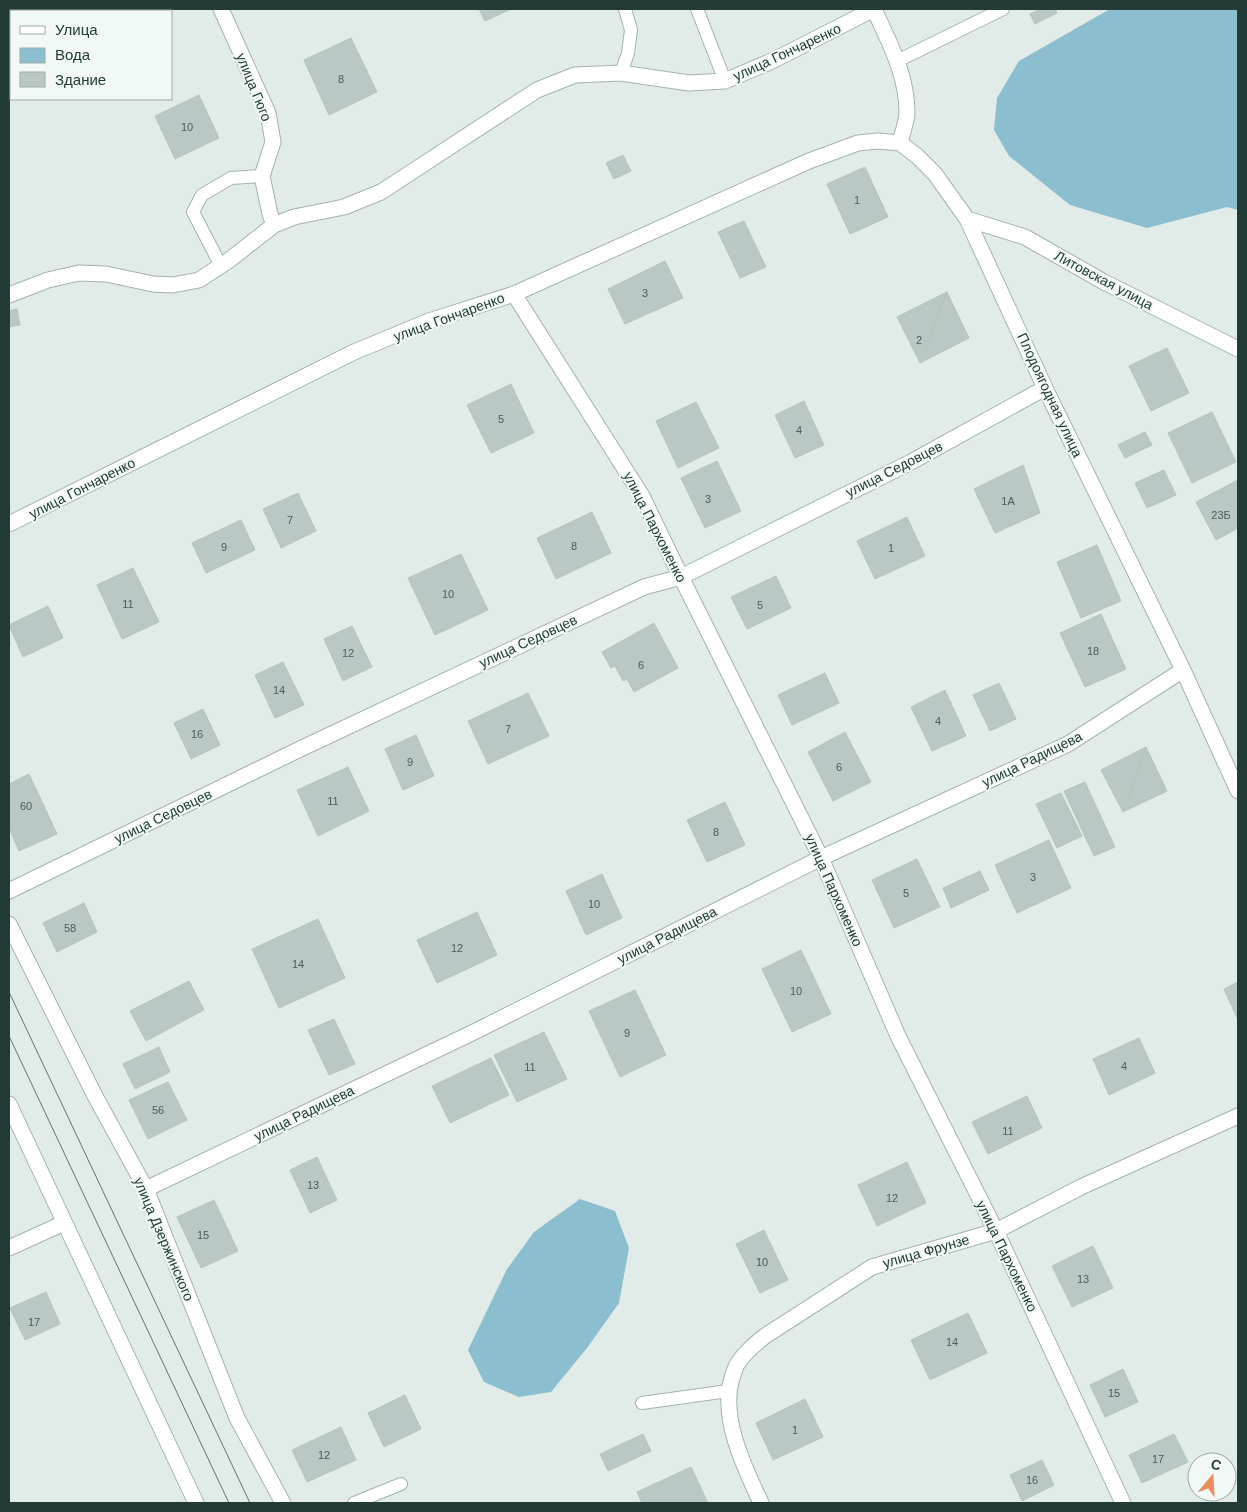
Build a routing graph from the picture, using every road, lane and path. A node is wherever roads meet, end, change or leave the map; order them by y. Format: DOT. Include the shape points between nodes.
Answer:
graph roads {
  1 [pos="221,9"];
  2 [pos="625,9"];
  3 [pos="697,9"];
  4 [pos="874,9"];
  5 [pos="1003,9"];
  6 [pos="897,61"];
  7 [pos="621,73"];
  8 [pos="725,81"];
  9 [pos="900,143"];
  10 [pos="262,176"];
  11 [pos="967,218"];
  12 [pos="274,225"];
  13 [pos="221,266"];
  14 [pos="514,294"];
  15 [pos="9,295"];
  16 [pos="1238,349"];
  17 [pos="1045,388"];
  18 [pos="9,524"];
  19 [pos="680,577"];
  20 [pos="1183,670"];
  21 [pos="1238,791"];
  22 [pos="821,858"];
  23 [pos="9,891"];
  24 [pos="9,924"];
  25 [pos="9,1104"];
  26 [pos="1238,1116"];
  27 [pos="146,1189"];
  28 [pos="64,1223"];
  29 [pos="996,1231"];
  30 [pos="9,1248"];
  31 [pos="728,1391"];
  32 [pos="642,1402"];
  33 [pos="400,1484"];
  34 [pos="196,1503"];
  35 [pos="283,1503"];
  36 [pos="354,1503"];
  37 [pos="761,1503"];
  38 [pos="1124,1503"];
  1 -- 10 [label="street, улица Гюго" via="268,113 273,142"];
  2 -- 7 [label="lane" via="631,30"];
  3 -- 8 [label="lane"];
  4 -- 6 [label="street"];
  4 -- 8 [label="street, улица Гончаренко"];
  5 -- 6 [label="lane"];
  6 -- 9 [label="street" via="905,87 907,114"];
  7 -- 8 [label="street, улица Гончаренко" via="689,83"];
  7 -- 12 [label="street, улица Гончаренко" via="575,75 537,90 381,192 344,207 294,217"];
  9 -- 11 [label="street, Плодоягодная улица" via="935,174"];
  9 -- 14 [label="street, улица Гончаренко" via="878,140 858,143 809,161"];
  10 -- 12 [label="street, улица Гюго"];
  10 -- 13 [label="lane" via="231,178 202,195 192,212"];
  11 -- 16 [label="street, Литовская улица" via="1025,237 1104,282"];
  11 -- 17 [label="street, Плодоягодная улица"];
  12 -- 13 [label="street, улица Гончаренко"];
  13 -- 15 [label="street, улица Гончаренко" via="199,280 172,285 79,273 48,280"];
  14 -- 18 [label="street, улица Гончаренко" via="429,321 354,352"];
  14 -- 19 [label="street, улица Пархоменко" via="642,496"];
  17 -- 19 [label="street, улица Седовцев" via="911,462"];
  17 -- 20 [label="street, Плодоягодная улица"];
  19 -- 22 [label="street, улица Пархоменко"];
  19 -- 23 [label="street, улица Седовцев" via="635,591"];
  20 -- 21 [label="street, Плодоягодная улица"];
  20 -- 22 [label="street, улица Радищева" via="1068,744"];
  22 -- 27 [label="street, улица Радищева" via="476,1031"];
  22 -- 29 [label="street, улица Пархоменко" via="898,1036"];
  24 -- 27 [label="street, улица Дзержинского" via="95,1096"];
  25 -- 28 [label="street"];
  26 -- 29 [label="street, улица Фрунзе" via="1081,1187"];
  27 -- 35 [label="street, улица Дзержинского" via="237,1418"];
  28 -- 30 [label="street"];
  28 -- 34 [label="street"];
  29 -- 31 [label="street, улица Фрунзе" via="872,1267 749,1348 736,1365"];
  29 -- 38 [label="street, улица Пархоменко"];
  31 -- 32 [label="lane"];
  31 -- 37 [label="street" via="732,1427 742,1462"];
  33 -- 36 [label="lane"];
}
